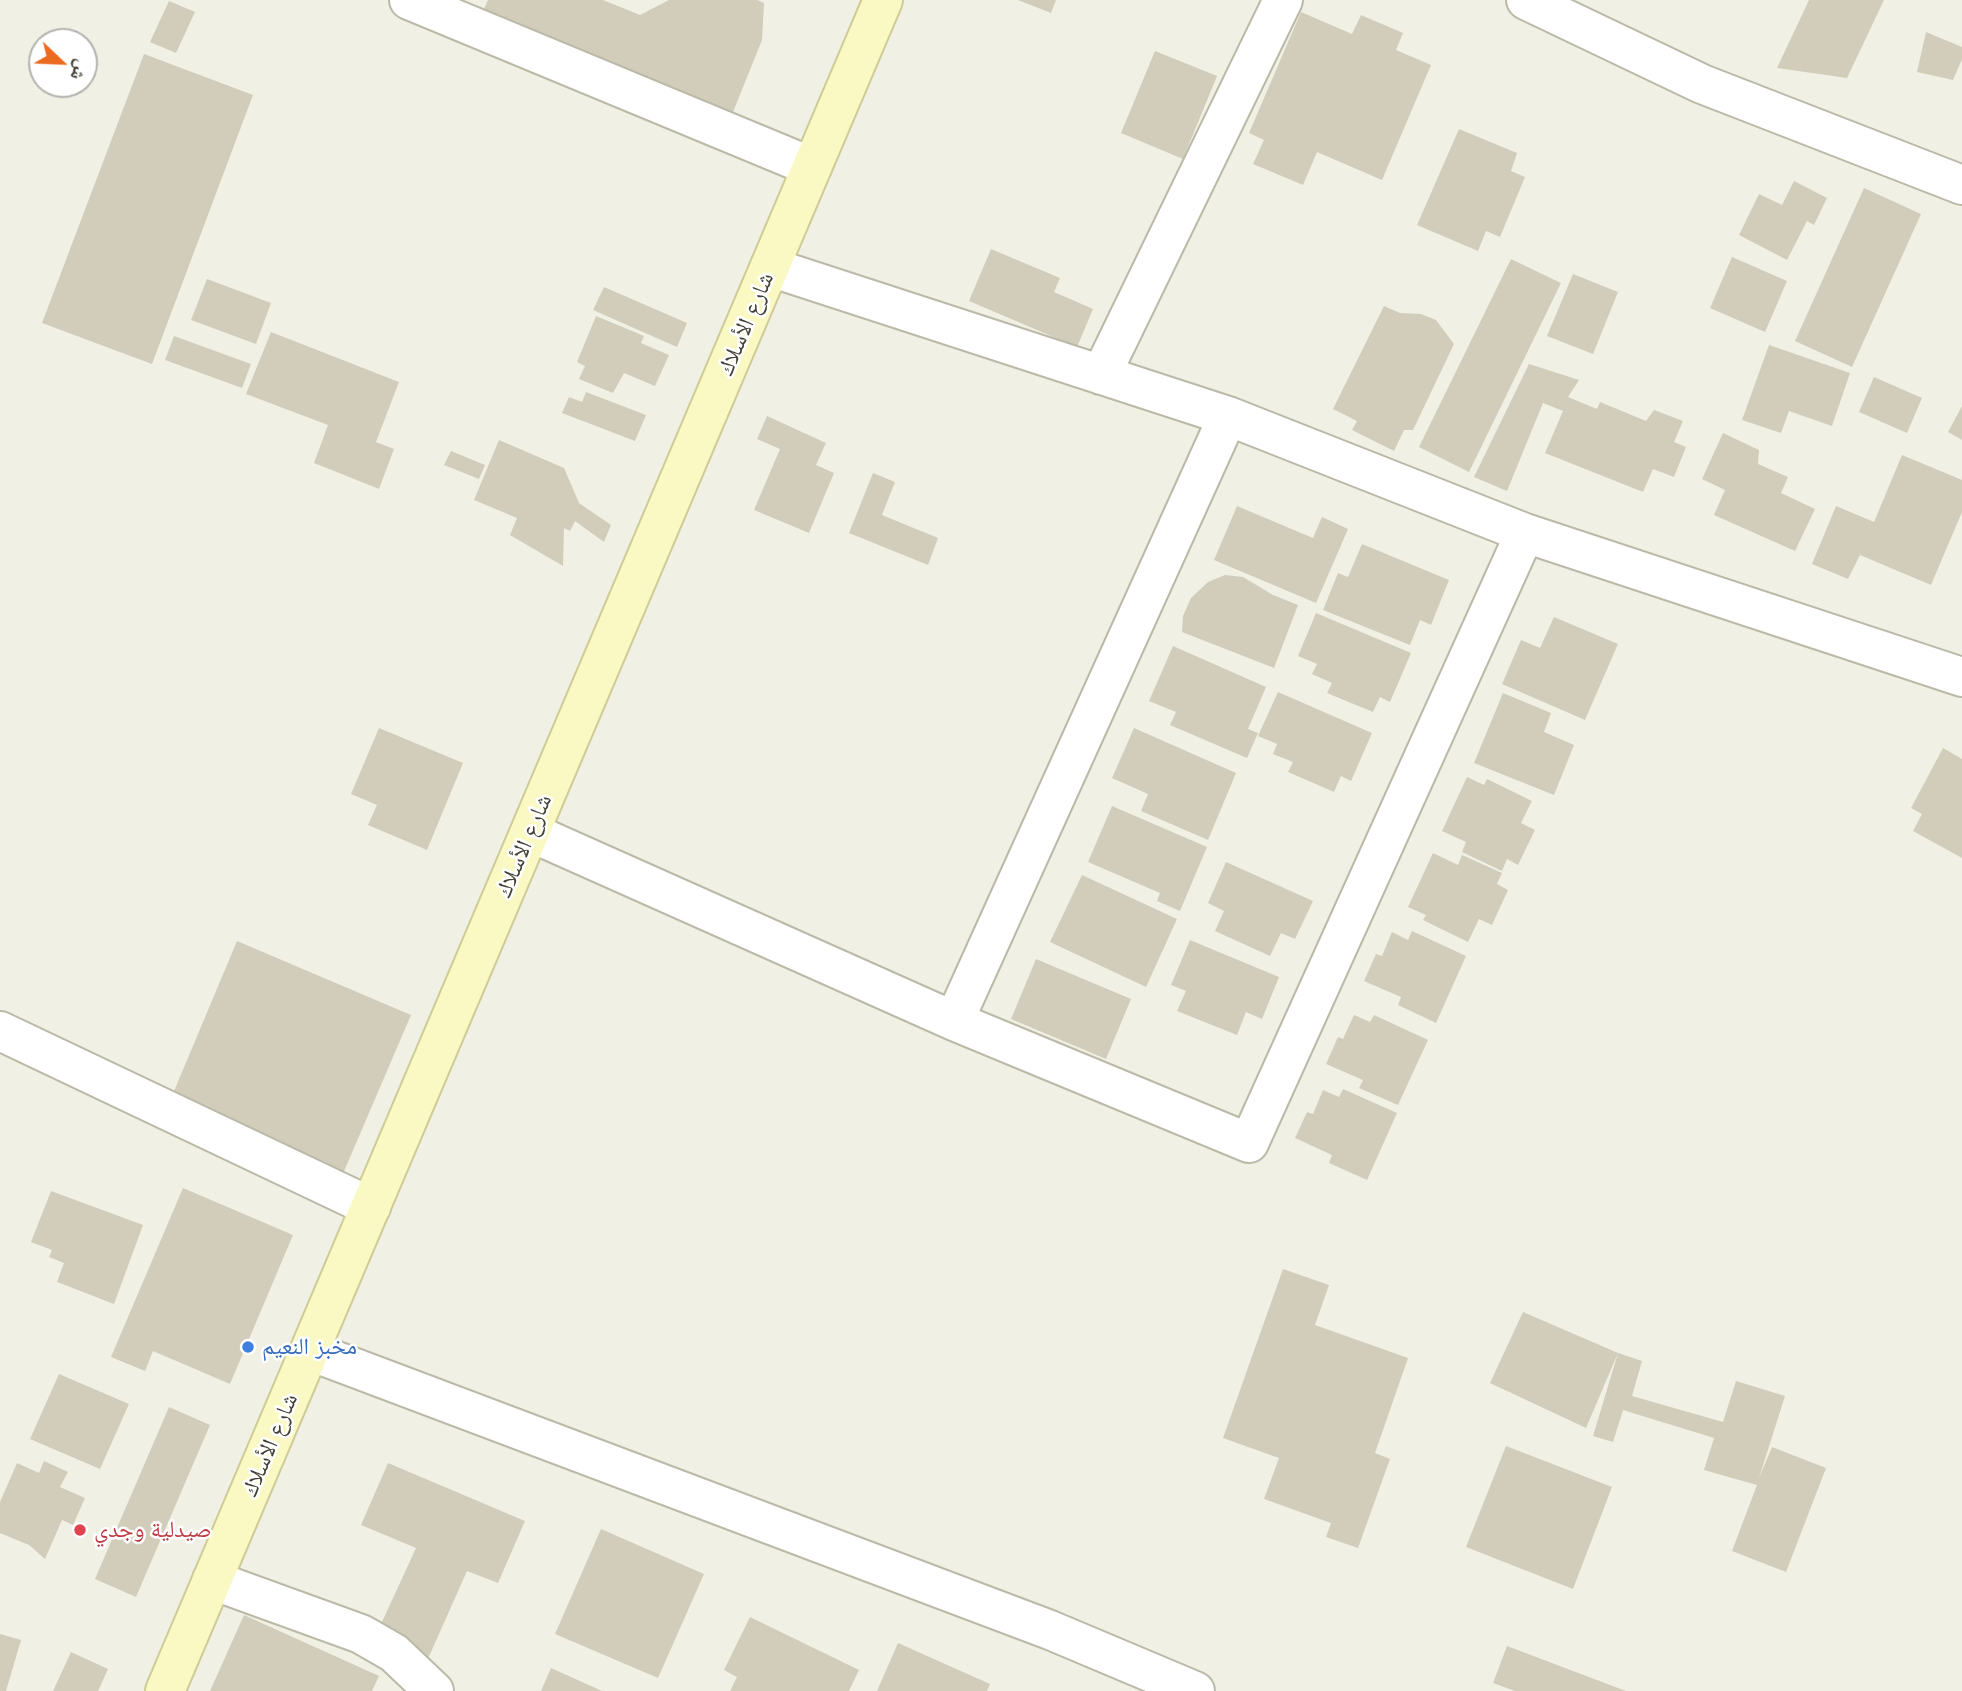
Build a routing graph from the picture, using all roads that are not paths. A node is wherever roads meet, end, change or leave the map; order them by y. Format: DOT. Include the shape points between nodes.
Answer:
graph roads {
  1 [pos="409,0"];
  2 [pos="883,0"];
  3 [pos="1283,0"];
  4 [pos="1526,0"];
  5 [pos="812,167"];
  6 [pos="1962,185"];
  7 [pos="770,267"];
  8 [pos="1101,375"];
  9 [pos="1228,416"];
  10 [pos="1525,533"];
  11 [pos="1962,677"];
  12 [pos="530,832"];
  13 [pos="954,1021"];
  14 [pos="0,1031"];
  15 [pos="371,1207"];
  16 [pos="310,1350"];
  17 [pos="212,1580"];
  18 [pos="165,1691"];
  19 [pos="434,1691"];
  20 [pos="1195,1691"];
  1 -- 5 [label="street"];
  2 -- 5 [label="street, شارع الأسلاك"];
  3 -- 8 [label="street"];
  4 -- 6 [label="street" via="1702,84"];
  5 -- 7 [label="street, شارع الأسلاك"];
  7 -- 8 [label="street"];
  7 -- 12 [label="street, شارع الأسلاك"];
  8 -- 9 [label="street"];
  9 -- 10 [label="street"];
  9 -- 13 [label="street"];
  10 -- 11 [label="street"];
  10 -- 13 [label="street" via="1249,1143"];
  12 -- 13 [label="street"];
  12 -- 15 [label="street, شارع الأسلاك"];
  14 -- 15 [label="street"];
  15 -- 16 [label="street, شارع الأسلاك"];
  16 -- 17 [label="street, شارع الأسلاك"];
  16 -- 20 [label="street" via="1050,1630"];
  17 -- 18 [label="street, شارع الأسلاك"];
  17 -- 19 [label="street" via="361,1634 394,1653"];
}
